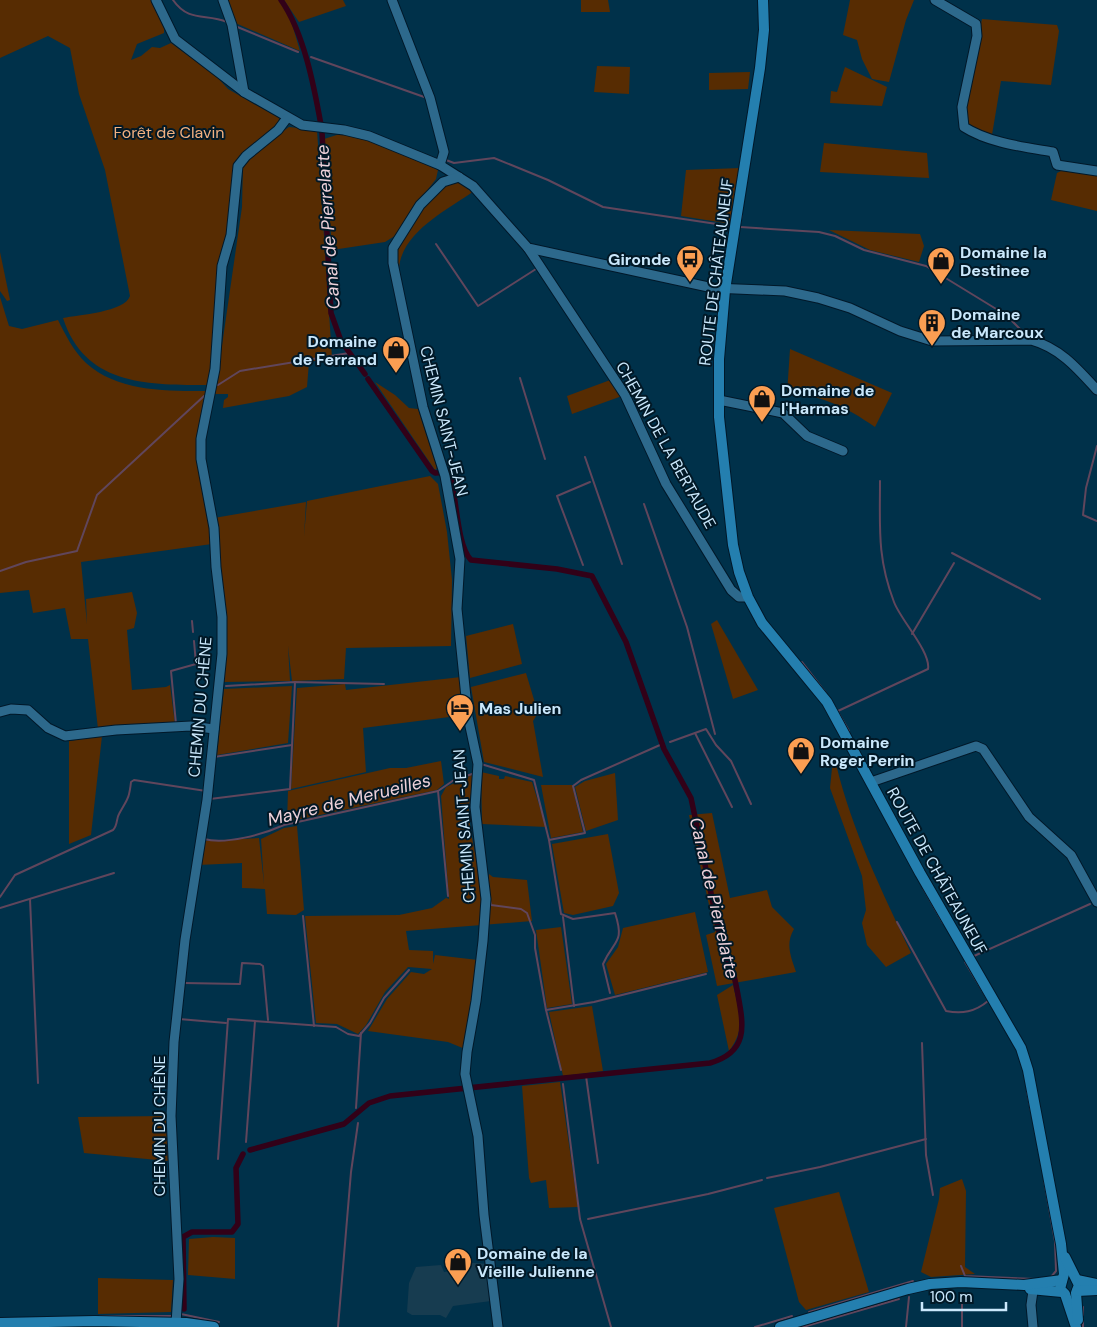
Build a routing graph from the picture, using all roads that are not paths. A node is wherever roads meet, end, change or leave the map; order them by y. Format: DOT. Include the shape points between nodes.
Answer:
graph roads {
  1 [pos="156,0"];
  2 [pos="223,0"];
  3 [pos="392,0"];
  4 [pos="763,0"];
  5 [pos="935,0"];
  6 [pos="244,92"];
  7 [pos="287,118"];
  8 [pos="442,161"];
  9 [pos="1097,171"];
  10 [pos="459,177"];
  11 [pos="528,248"];
  12 [pos="725,290"];
  13 [pos="1097,390"];
  14 [pos="719,400"];
  15 [pos="843,450"];
  16 [pos="748,598"];
  17 [pos="0,712"];
  18 [pos="214,729"];
  19 [pos="871,782"];
  20 [pos="1097,902"];
  21 [pos="1069,1279"];
  22 [pos="1097,1284"];
  23 [pos="1034,1286"];
  24 [pos="1097,1290"];
  25 [pos="1070,1292"];
  26 [pos="0,1323"];
  27 [pos="176,1323"];
  28 [pos="214,1327"];
  29 [pos="498,1327"];
  30 [pos="780,1327"];
  31 [pos="1033,1327"];
  32 [pos="1077,1327"];
  1 -- 6 [label="street, CHEMIN DE LA BERTAUDE" via="175,39"];
  2 -- 6 [label="street" via="232,25"];
  3 -- 8 [label="street" via="430,98"];
  4 -- 12 [label="main road, ROUTE DE CHÂTEAUNEUF" via="760,68"];
  5 -- 9 [label="street" via="976,24 977,36 962,107 964,128 1008,143 1053,152 1057,165"];
  6 -- 7 [label="street, CHEMIN DE LA BERTAUDE"];
  7 -- 8 [label="street, CHEMIN DE LA BERTAUDE" via="302,125 368,136"];
  7 -- 18 [label="street, CHEMIN DU CHÊNE" via="238,166 231,235 222,266 215,369 200,459 214,528 222,617 222,654"];
  8 -- 10 [label="street, CHEMIN DE LA BERTAUDE"];
  10 -- 11 [label="street, CHEMIN DE LA BERTAUDE" via="472,186"];
  10 -- 29 [label="street, CHEMIN SAINT-JEAN" via="443,182 431,192 393,248 393,263 423,407 444,472 460,560 457,609 468,717 478,772 475,807 486,899 476,1001 466,1058 468,1089 478,1136"];
  11 -- 12 [label="street"];
  11 -- 16 [label="street, CHEMIN DE LA BERTAUDE" via="625,395 666,484 731,590 739,597"];
  12 -- 13 [label="street" via="785,291 818,298 932,341 1031,340 1046,344 1070,361"];
  12 -- 14 [label="main road, ROUTE DE CHÂTEAUNEUF"];
  14 -- 15 [label="street" via="783,413 807,436"];
  14 -- 16 [label="main road, ROUTE DE CHÂTEAUNEUF" via="733,545"];
  16 -- 19 [label="main road, ROUTE DE CHÂTEAUNEUF" via="771,635 819,690"];
  17 -- 18 [label="street" via="28,710 48,728 65,736 191,726"];
  18 -- 27 [label="street, CHEMIN DU CHÊNE" via="174,1042 171,1116 179,1279"];
  19 -- 20 [label="street" via="976,746 983,749 1029,817 1071,855"];
  19 -- 21 [label="main road, ROUTE DE CHÂTEAUNEUF" via="1021,1048"];
  21 -- 22 [label="main road"];
  21 -- 23 [label="main road"];
  21 -- 25 [label="main road, ROUTE DE CHÂTEAUNEUF" via="1060,1286"];
  21 -- 25 [label="main road, ROUTE DE CHÂTEAUNEUF" via="1079,1285"];
  23 -- 25 [label="main road"];
  23 -- 30 [label="main road" via="952,1282 918,1286"];
  23 -- 31 [label="street" via="1031,1305"];
  24 -- 25 [label="main road"];
  25 -- 32 [label="main road, ROUTE DE CHÂTEAUNEUF"];
  26 -- 27 [label="main road"];
  27 -- 28 [label="main road"];
}
